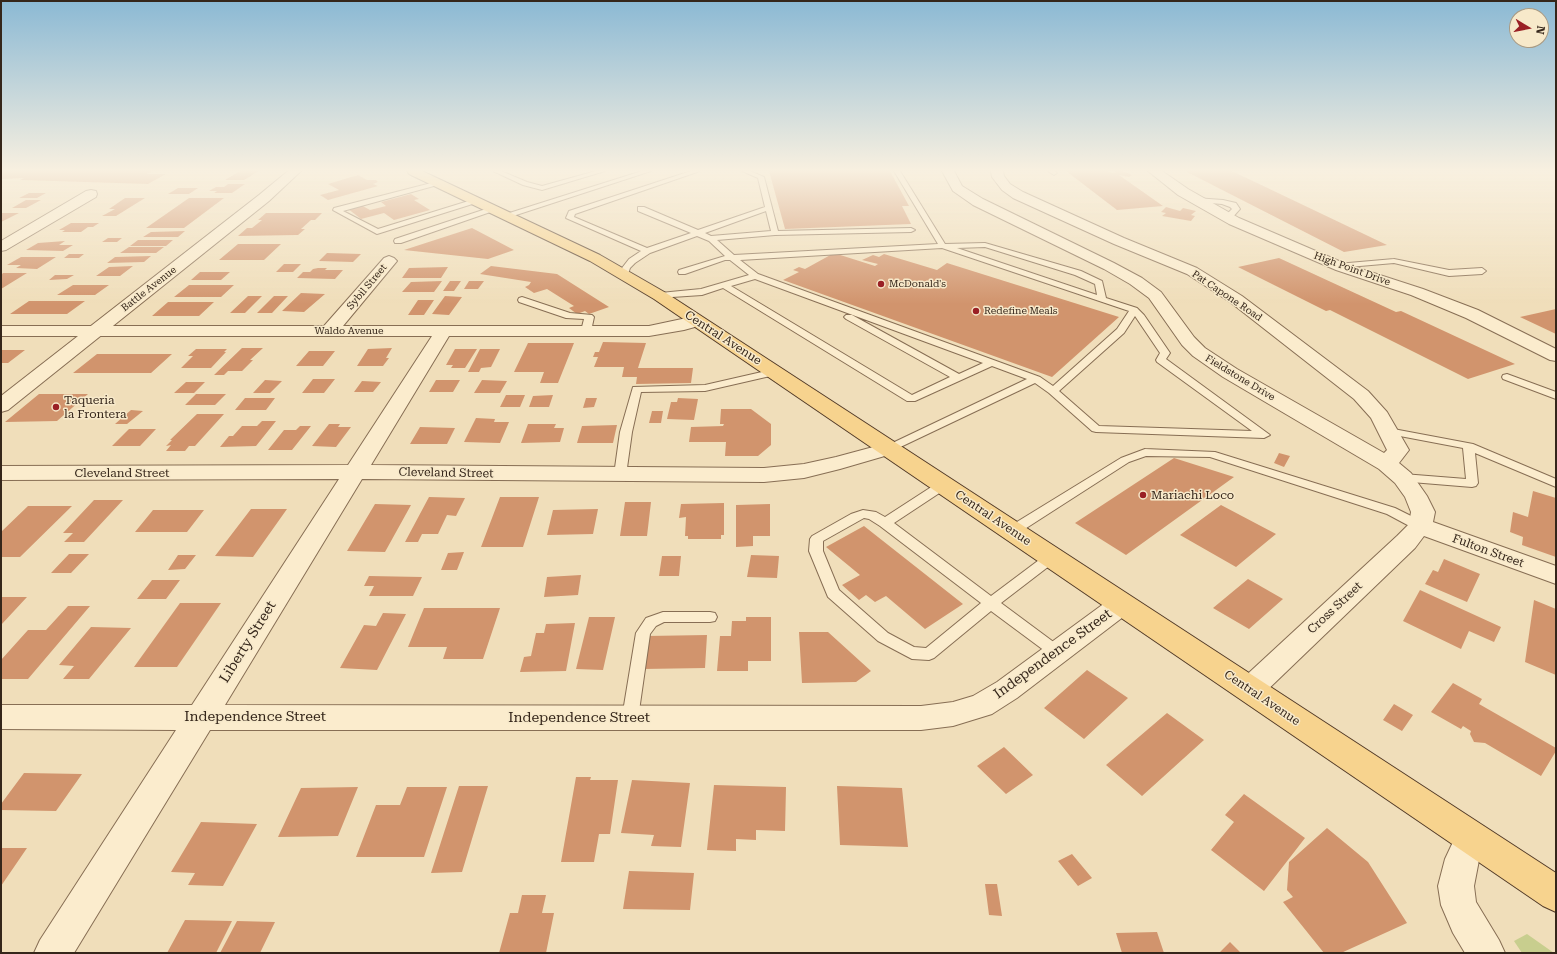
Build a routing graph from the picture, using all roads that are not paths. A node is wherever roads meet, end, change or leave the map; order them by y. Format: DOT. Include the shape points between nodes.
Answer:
graph roads {
  1 [pos="55,216"];
  2 [pos="242,216"];
  3 [pos="347,216"];
  4 [pos="431,216"];
  5 [pos="488,216"];
  6 [pos="508,216"];
  7 [pos="571,216"];
  8 [pos="656,216"];
  9 [pos="747,216"];
  10 [pos="770,216"];
  11 [pos="924,216"];
  12 [pos="1006,216"];
  13 [pos="1063,216"];
  14 [pos="1225,216"];
  15 [pos="911,230"];
  16 [pos="697,233"];
  17 [pos="775,233"];
  18 [pos="710,238"];
  19 [pos="398,241"];
  20 [pos="943,246"];
  21 [pos="1,247"];
  22 [pos="647,251"];
  23 [pos="732,258"];
  24 [pos="389,261"];
  25 [pos="1337,266"];
  26 [pos="1482,271"];
  27 [pos="682,272"];
  28 [pos="624,275"];
  29 [pos="755,276"];
  30 [pos="724,285"];
  31 [pos="660,296"];
  32 [pos="1102,299"];
  33 [pos="522,300"];
  34 [pos="849,310"];
  35 [pos="1134,310"];
  36 [pos="696,321"];
  37 [pos="1,331"];
  38 [pos="96,331"];
  39 [pos="329,331"];
  40 [pos="586,331"];
  41 [pos="443,332"];
  42 [pos="1556,356"];
  43 [pos="991,363"];
  44 [pos="775,372"];
  45 [pos="1507,377"];
  46 [pos="959,378"];
  47 [pos="1036,379"];
  48 [pos="1053,392"];
  49 [pos="1556,396"];
  50 [pos="1,406"];
  51 [pos="1388,431"];
  52 [pos="1469,446"];
  53 [pos="888,449"];
  54 [pos="1387,464"];
  55 [pos="355,472"];
  56 [pos="1,473"];
  57 [pos="620,475"];
  58 [pos="1403,478"];
  59 [pos="1556,483"];
  60 [pos="943,485"];
  61 [pos="885,523"];
  62 [pos="1420,526"];
  63 [pos="1012,531"];
  64 [pos="1052,557"];
  65 [pos="1556,575"];
  66 [pos="991,603"];
  67 [pos="1122,604"];
  68 [pos="710,617"];
  69 [pos="1058,653"];
  70 [pos="1250,689"];
  71 [pos="1,717"];
  72 [pos="201,717"];
  73 [pos="630,718"];
  74 [pos="1472,838"];
  75 [pos="1556,894"];
  76 [pos="53,953"];
  77 [pos="1486,953"];
  1 -- 21 [label="street"];
  2 -- 38 [label="street, Battle Avenue"];
  3 -- 4 [label="lane" via="377,232"];
  5 -- 19 [label="lane"];
  6 -- 28 [label="main road, Central Avenue"];
  7 -- 22 [label="lane" via="570,218"];
  8 -- 16 [label="lane"];
  9 -- 16 [label="lane"];
  10 -- 17 [label="lane"];
  11 -- 20 [label="lane"];
  12 -- 54 [label="street, Fieldstone Drive" via="1136,280 1155,295 1188,341 1203,356"];
  13 -- 51 [label="street, Pat Capone Road" via="1192,271 1236,299 1361,396 1380,416"];
  14 -- 25 [label="street, High Point Drive"];
  15 -- 17 [label="lane"];
  16 -- 18 [label="lane"];
  16 -- 22 [label="lane"];
  17 -- 18 [label="lane"];
  18 -- 23 [label="lane"];
  20 -- 23 [label="lane"];
  20 -- 32 [label="lane"];
  20 -- 32 [label="lane" via="985,244 1078,273 1099,283"];
  22 -- 28 [label="lane" via="632,261"];
  23 -- 27 [label="lane" via="724,258"];
  23 -- 29 [label="lane"];
  24 -- 39 [label="street, Sybil Street"];
  25 -- 26 [label="lane" via="1394,261 1449,273"];
  25 -- 42 [label="street, High Point Drive" via="1417,292 1472,314"];
  28 -- 31 [label="main road, Central Avenue"];
  29 -- 30 [label="lane"];
  29 -- 34 [label="lane"];
  30 -- 31 [label="lane" via="702,292"];
  30 -- 46 [label="lane" via="911,399"];
  31 -- 36 [label="main road, Central Avenue"];
  32 -- 35 [label="lane"];
  33 -- 40 [label="lane" via="569,316 589,317"];
  34 -- 43 [label="lane"];
  34 -- 46 [label="lane" via="843,314"];
  35 -- 48 [label="lane" via="1121,331"];
  35 -- 48 [label="lane" via="1165,353 1161,360 1264,435 1096,429"];
  36 -- 40 [label="street, Waldo Avenue" via="660,330"];
  36 -- 44 [label="main road, Central Avenue"];
  37 -- 38 [label="street, Waldo Avenue"];
  38 -- 39 [label="street, Waldo Avenue"];
  38 -- 50 [label="street, Battle Avenue"];
  39 -- 41 [label="street, Waldo Avenue"];
  40 -- 41 [label="street, Waldo Avenue"];
  41 -- 55 [label="street, Liberty Street"];
  43 -- 46 [label="lane"];
  43 -- 47 [label="lane"];
  44 -- 53 [label="main road, Central Avenue"];
  44 -- 57 [label="lane" via="705,388 638,389 626,432"];
  45 -- 49 [label="lane"];
  47 -- 48 [label="lane"];
  47 -- 53 [label="lane"];
  51 -- 52 [label="lane"];
  51 -- 54 [label="street" via="1398,450"];
  52 -- 58 [label="lane" via="1472,483"];
  52 -- 59 [label="lane"];
  53 -- 57 [label="street, Cleveland Street" via="840,463 784,474"];
  53 -- 60 [label="main road, Central Avenue"];
  54 -- 58 [label="street, Fieldstone Drive"];
  55 -- 56 [label="street, Cleveland Street"];
  55 -- 57 [label="street, Cleveland Street"];
  55 -- 72 [label="street, Liberty Street"];
  58 -- 62 [label="street, Fieldstone Drive" via="1416,496 1423,512"];
  60 -- 61 [label="lane"];
  60 -- 63 [label="main road, Central Avenue"];
  61 -- 66 [label="lane"];
  61 -- 66 [label="lane" via="872,514 855,517 818,539 816,551 832,593 883,637 912,653 929,654"];
  62 -- 63 [label="lane" via="1391,511 1211,454 1145,452 1125,460"];
  62 -- 65 [label="street, Fulton Street"];
  62 -- 70 [label="street, Cross Street"];
  63 -- 64 [label="main road, Central Avenue"];
  64 -- 66 [label="lane"];
  64 -- 67 [label="main road, Central Avenue"];
  66 -- 69 [label="lane"];
  67 -- 69 [label="street, Independence Street"];
  67 -- 70 [label="main road, Central Avenue"];
  68 -- 73 [label="lane" via="663,617 651,622 643,632"];
  69 -- 73 [label="street, Independence Street" via="982,705 953,714 921,718"];
  70 -- 74 [label="main road, Central Avenue"];
  71 -- 72 [label="street, Independence Street"];
  72 -- 73 [label="street, Independence Street"];
  72 -- 76 [label="street, Liberty Street"];
  74 -- 75 [label="main road, Central Avenue"];
  74 -- 77 [label="street" via="1462,859 1456,886 1459,905"];
}
